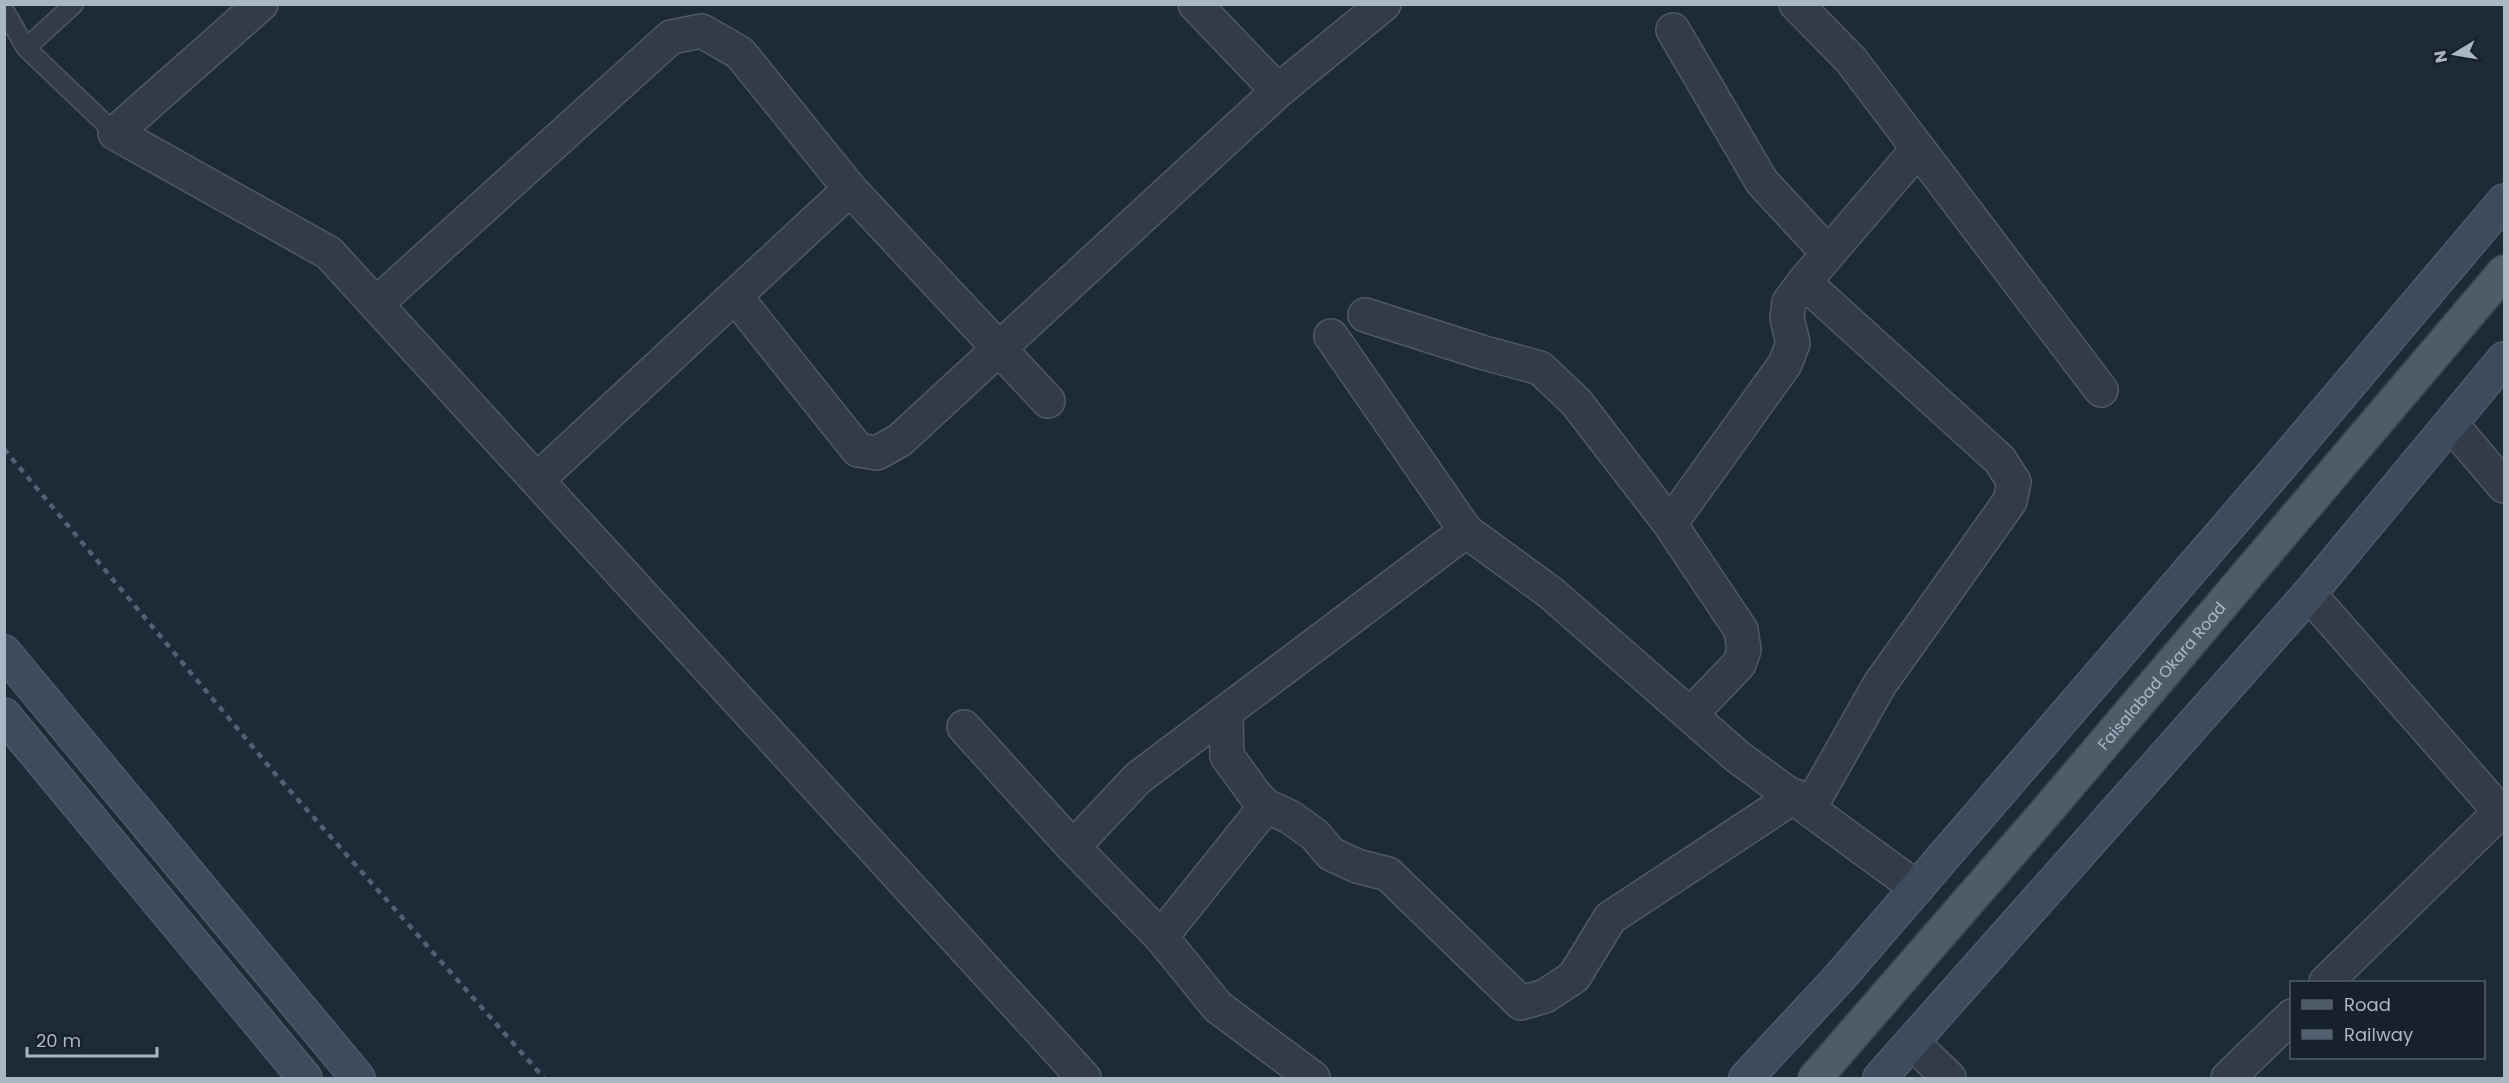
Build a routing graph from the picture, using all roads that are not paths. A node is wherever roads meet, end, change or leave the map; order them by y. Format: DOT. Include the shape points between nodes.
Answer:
graph roads {
  1 [pos="74,4"];
  2 [pos="261,4"];
  3 [pos="1195,4"];
  4 [pos="1384,4"];
  5 [pos="1796,4"];
  6 [pos="4,10"];
  7 [pos="1673,30"];
  8 [pos="26,48"];
  9 [pos="1278,92"];
  10 [pos="115,134"];
  11 [pos="1918,149"];
  12 [pos="850,189"];
  13 [pos="2505,201"];
  14 [pos="1828,253"];
  15 [pos="2505,272"];
  16 [pos="1804,282"];
  17 [pos="735,296"];
  18 [pos="376,303"];
  19 [pos="1365,315"];
  20 [pos="1331,336"];
  21 [pos="999,349"];
  22 [pos="2505,360"];
  23 [pos="2101,390"];
  24 [pos="1048,401"];
  25 [pos="2451,424"];
  26 [pos="537,480"];
  27 [pos="2505,486"];
  28 [pos="1670,524"];
  29 [pos="1466,531"];
  30 [pos="2309,594"];
  31 [pos="4,652"];
  32 [pos="1226,713"];
  33 [pos="4,715"];
  34 [pos="1690,715"];
  35 [pos="964,727"];
  36 [pos="1802,802"];
  37 [pos="1266,806"];
  38 [pos="2503,812"];
  39 [pos="1073,848"];
  40 [pos="1917,888"];
  41 [pos="1161,937"];
  42 [pos="2327,981"];
  43 [pos="2290,1018"];
  44 [pos="1912,1042"];
  45 [pos="305,1078"];
  46 [pos="358,1078"];
  47 [pos="1084,1078"];
  48 [pos="1313,1078"];
  49 [pos="1746,1078"];
  50 [pos="1815,1078"];
  51 [pos="1880,1078"];
  52 [pos="1949,1078"];
  53 [pos="2228,1078"];
  1 -- 8 [label="lane"];
  2 -- 10 [label="street"];
  3 -- 9 [label="street"];
  4 -- 9 [label="street"];
  5 -- 11 [label="street" via="1851,60"];
  6 -- 8 [label="lane"];
  7 -- 14 [label="street" via="1762,182"];
  8 -- 10 [label="lane"];
  9 -- 21 [label="street"];
  10 -- 18 [label="street" via="329,253"];
  11 -- 14 [label="street"];
  11 -- 23 [label="street"];
  12 -- 17 [label="street"];
  12 -- 18 [label="street" via="740,53 702,31 670,37"];
  12 -- 21 [label="street"];
  13 -- 40 [label="main road"];
  14 -- 16 [label="street"];
  15 -- 50 [label="main road, Faisalabad Okara Road"];
  16 -- 28 [label="street" via="1789,302 1786,318 1793,343 1785,364"];
  16 -- 36 [label="street" via="2000,460 2014,482 2010,501"];
  17 -- 21 [label="street" via="858,450 877,453 900,440"];
  17 -- 26 [label="street"];
  18 -- 26 [label="street"];
  19 -- 28 [label="street" via="1540,368 1576,402"];
  20 -- 29 [label="street"];
  21 -- 24 [label="street"];
  22 -- 25 [label="main road"];
  25 -- 27 [label="street"];
  25 -- 30 [label="main road"];
  26 -- 47 [label="street"];
  28 -- 34 [label="street" via="1741,630 1744,650 1739,663"];
  29 -- 32 [label="street"];
  29 -- 34 [label="street" via="1551,592"];
  30 -- 38 [label="street"];
  30 -- 44 [label="main road"];
  31 -- 46 [label="main road"];
  32 -- 37 [label="street" via="1227,756"];
  32 -- 39 [label="street" via="1138,778"];
  33 -- 45 [label="main road"];
  34 -- 36 [label="street" via="1738,757"];
  35 -- 39 [label="street"];
  36 -- 37 [label="street" via="1610,918 1574,977 1545,996 1521,1003 1388,874 1331,854 1307,829"];
  36 -- 40 [label="street"];
  37 -- 41 [label="street"];
  38 -- 42 [label="street"];
  39 -- 41 [label="street"];
  40 -- 49 [label="main road"];
  41 -- 48 [label="street" via="1218,1007"];
  43 -- 53 [label="street"];
  44 -- 51 [label="main road"];
  44 -- 52 [label="street"];
}
